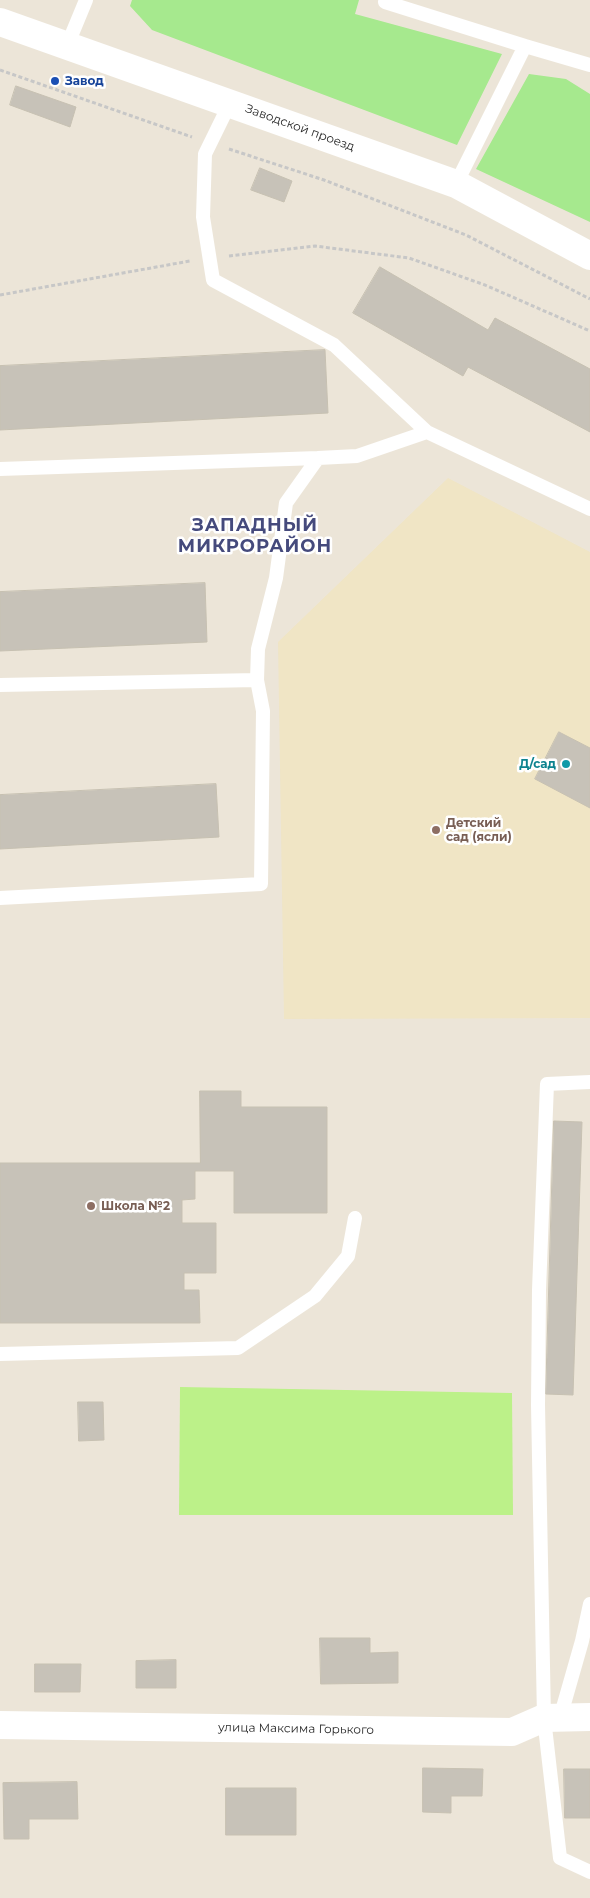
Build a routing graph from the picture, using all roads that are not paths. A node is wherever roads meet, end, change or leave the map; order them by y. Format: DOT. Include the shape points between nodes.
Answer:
graph roads {
  1 [pos="86,0"];
  2 [pos="385,2"];
  3 [pos="0,22"];
  4 [pos="67,46"];
  5 [pos="525,46"];
  6 [pos="590,65"];
  7 [pos="230,104"];
  8 [pos="456,184"];
  9 [pos="590,256"];
  10 [pos="427,432"];
  11 [pos="318,458"];
  12 [pos="0,469"];
  13 [pos="590,509"];
  14 [pos="257,680"];
  15 [pos="0,685"];
  16 [pos="0,898"];
  17 [pos="590,1082"];
  18 [pos="355,1218"];
  19 [pos="0,1354"];
  20 [pos="590,1604"];
  21 [pos="590,1717"];
  22 [pos="552,1718"];
  23 [pos="0,1725"];
  24 [pos="590,1872"];
  1 -- 4 [label="lane"];
  2 -- 5 [label="lane"];
  3 -- 4 [label="street, Заводской проезд"];
  4 -- 7 [label="street, Заводской проезд"];
  5 -- 6 [label="lane"];
  5 -- 8 [label="lane"];
  7 -- 8 [label="street, Заводской проезд"];
  7 -- 10 [label="lane" via="205,154 203,217 213,280 334,345"];
  8 -- 9 [label="street, Заводской проезд"];
  10 -- 11 [label="lane" via="357,456"];
  10 -- 13 [label="lane"];
  11 -- 12 [label="lane"];
  11 -- 14 [label="lane" via="286,503 276,578 258,649"];
  14 -- 15 [label="lane"];
  14 -- 16 [label="lane" via="263,711 260,884"];
  17 -- 22 [label="lane" via="547,1084 538,1396"];
  18 -- 19 [label="lane" via="348,1256 315,1296 238,1348"];
  20 -- 22 [label="lane" via="582,1641"];
  21 -- 22 [label="street, улица Максима Горького"];
  22 -- 23 [label="street, улица Максима Горького" via="512,1732"];
  22 -- 24 [label="lane" via="560,1858"];
}
